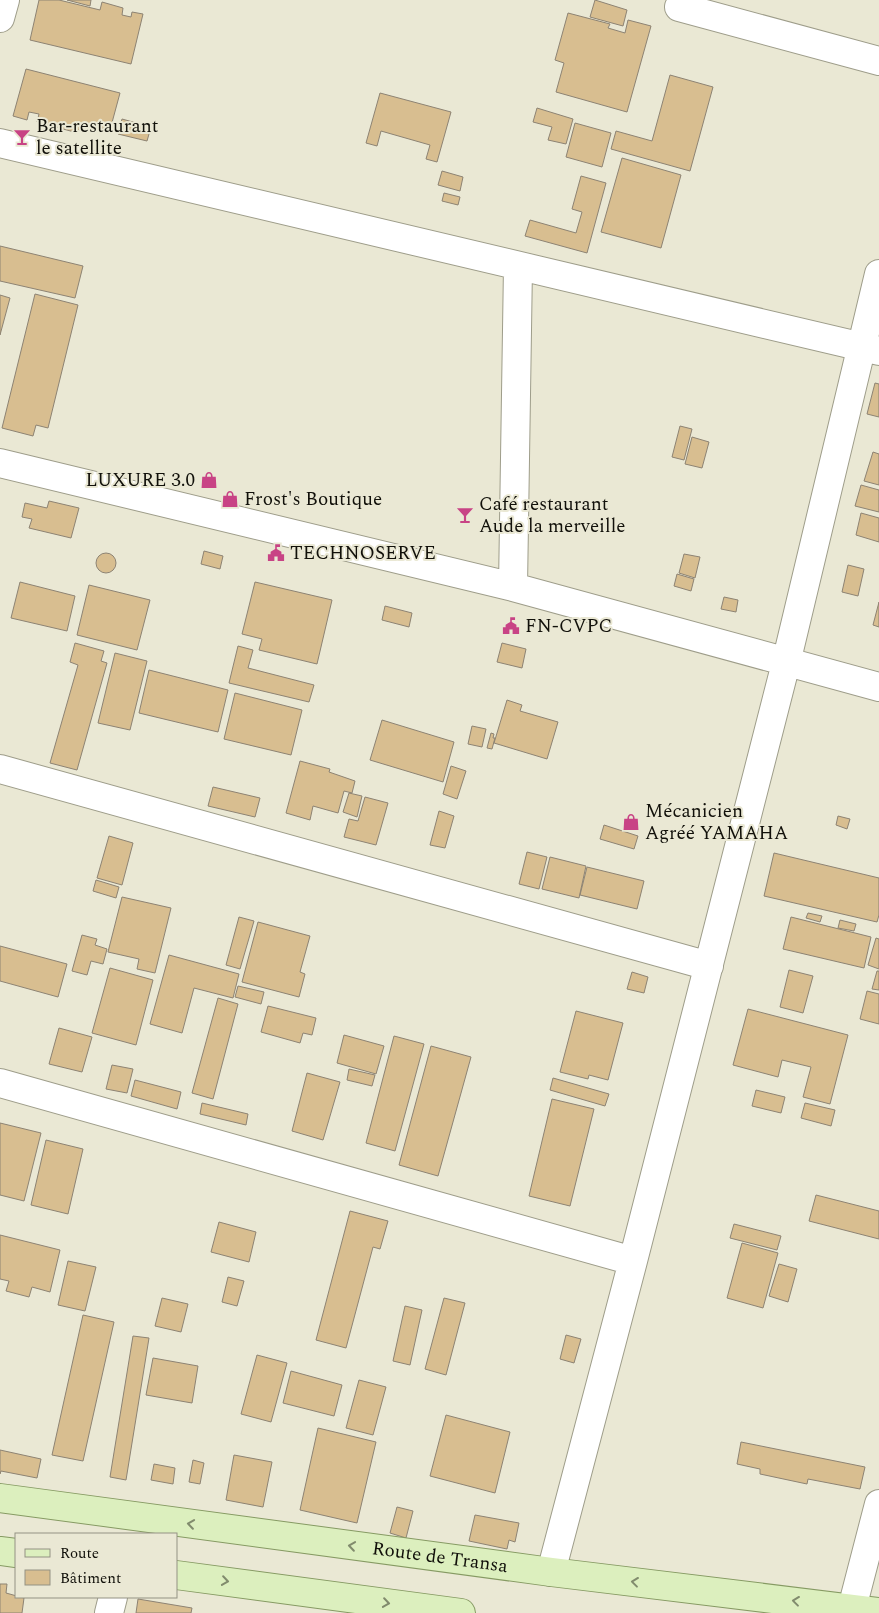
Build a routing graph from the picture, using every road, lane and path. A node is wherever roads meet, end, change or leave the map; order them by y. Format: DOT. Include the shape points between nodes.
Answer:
graph roads {
  1 [pos="5,0"];
  2 [pos="679,7"];
  3 [pos="0,18"];
  4 [pos="879,61"];
  5 [pos="0,143"];
  6 [pos="518,266"];
  7 [pos="879,274"];
  8 [pos="870,349"];
  9 [pos="0,463"];
  10 [pos="513,587"];
  11 [pos="786,663"];
  12 [pos="879,687"];
  13 [pos="0,769"];
  14 [pos="709,966"];
  15 [pos="0,1083"];
  16 [pos="633,1262"];
  17 [pos="0,1498"];
  18 [pos="879,1504"];
  19 [pos="0,1551"];
  20 [pos="15,1553"];
  21 [pos="550,1572"];
  22 [pos="178,1574"];
  23 [pos="114,1598"];
  24 [pos="852,1608"];
  25 [pos="879,1612"];
  26 [pos="109,1613"];
  27 [pos="458,1613"];
  1 -- 3 [label="street"];
  2 -- 4 [label="street"];
  5 -- 6 [label="street"];
  6 -- 8 [label="street"];
  6 -- 10 [label="street"];
  7 -- 8 [label="street"];
  8 -- 11 [label="street"];
  9 -- 10 [label="street"];
  10 -- 11 [label="street"];
  11 -- 12 [label="street"];
  11 -- 14 [label="street"];
  13 -- 14 [label="street"];
  14 -- 16 [label="street"];
  15 -- 16 [label="street"];
  16 -- 21 [label="street"];
  21 -- 17 [label="main road, Route de Transa, one-way"];
  18 -- 24 [label="street"];
  19 -- 20 [label="main road"];
  24 -- 21 [label="main road, Route de Transa, one-way"];
  22 -- 27 [label="main road, one-way"];
  23 -- 26 [label="street"];
  24 -- 25 [label="main road, Route de Transa"];
}
